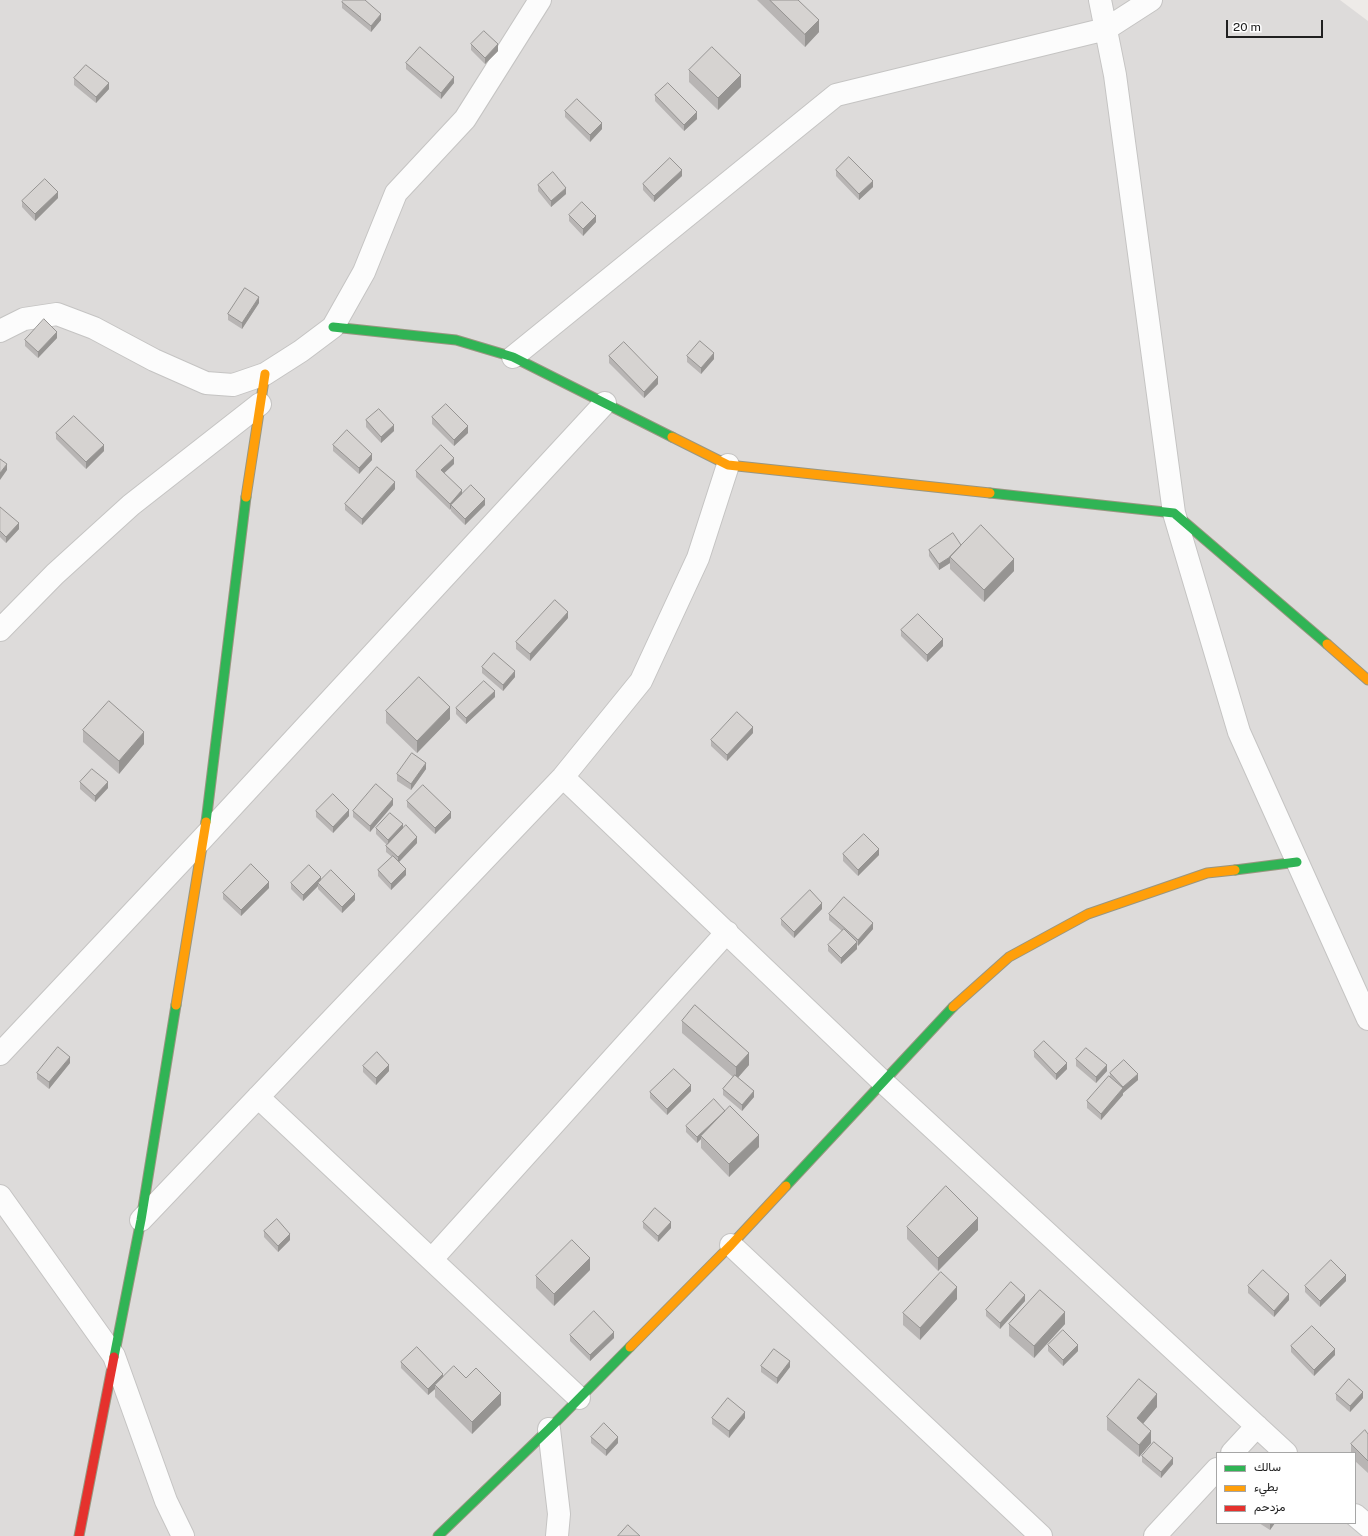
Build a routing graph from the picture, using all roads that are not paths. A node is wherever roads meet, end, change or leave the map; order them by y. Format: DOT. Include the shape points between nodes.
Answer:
graph roads {
  1 [pos="540,0"];
  2 [pos="1100,0"];
  3 [pos="1151,0"];
  4 [pos="1106,29"];
  5 [pos="333,327"];
  6 [pos="0,331"];
  7 [pos="512,357"];
  8 [pos="265,374"];
  9 [pos="605,403"];
  10 [pos="260,404"];
  11 [pos="728,465"];
  12 [pos="1174,513"];
  13 [pos="0,630"];
  14 [pos="1368,680"];
  15 [pos="563,777"];
  16 [pos="204,837"];
  17 [pos="1297,862"];
  18 [pos="727,932"];
  19 [pos="1368,1019"];
  20 [pos="0,1054"];
  21 [pos="883,1082"];
  22 [pos="258,1097"];
  23 [pos="0,1196"];
  24 [pos="141,1220"];
  25 [pos="730,1245"];
  26 [pos="432,1259"];
  27 [pos="114,1356"];
  28 [pos="579,1398"];
  29 [pos="1257,1426"];
  30 [pos="548,1429"];
  31 [pos="1233,1452"];
  32 [pos="1285,1452"];
  33 [pos="1216,1470"];
  34 [pos="559,1514"];
  35 [pos="1356,1516"];
  36 [pos="1368,1526"];
  37 [pos="79,1536"];
  38 [pos="183,1536"];
  39 [pos="438,1536"];
  40 [pos="557,1536"];
  41 [pos="571,1536"];
  42 [pos="1041,1536"];
  43 [pos="1155,1536"];
  1 -- 5 [label="street" via="464,119 396,193 364,272"];
  2 -- 4 [label="street"];
  3 -- 4 [label="street"];
  4 -- 7 [label="street" via="836,95"];
  4 -- 12 [label="street" via="1115,75"];
  5 -- 7 [label="street" via="456,340"];
  5 -- 8 [label="street"];
  6 -- 8 [label="street" via="24,319 57,314 94,328 154,360 206,383 233,386"];
  7 -- 9 [label="street"];
  8 -- 10 [label="street"];
  9 -- 11 [label="street"];
  9 -- 16 [label="street"];
  10 -- 13 [label="street" via="131,505 54,574"];
  10 -- 16 [label="street" via="249,473"];
  11 -- 12 [label="street"];
  11 -- 15 [label="street" via="698,558 641,681"];
  12 -- 14 [label="street"];
  12 -- 17 [label="street" via="1239,732"];
  15 -- 18 [label="street"];
  15 -- 22 [label="street"];
  16 -- 20 [label="street"];
  16 -- 24 [label="street"];
  17 -- 19 [label="street"];
  17 -- 21 [label="street" via="1207,873 1088,914 1009,957 953,1007"];
  18 -- 21 [label="street"];
  18 -- 26 [label="street"];
  21 -- 25 [label="street"];
  21 -- 29 [label="street"];
  22 -- 24 [label="street"];
  22 -- 26 [label="street"];
  23 -- 27 [label="street"];
  24 -- 27 [label="street"];
  25 -- 28 [label="street"];
  25 -- 42 [label="street"];
  26 -- 28 [label="street"];
  27 -- 37 [label="street"];
  27 -- 38 [label="street" via="166,1501"];
  28 -- 30 [label="street"];
  29 -- 31 [label="street"];
  29 -- 32 [label="street"];
  30 -- 34 [label="street"];
  30 -- 39 [label="street"];
  33 -- 43 [label="street"];
  34 -- 40 [label="street"];
  34 -- 41 [label="street"];
  35 -- 36 [label="street"];
}
